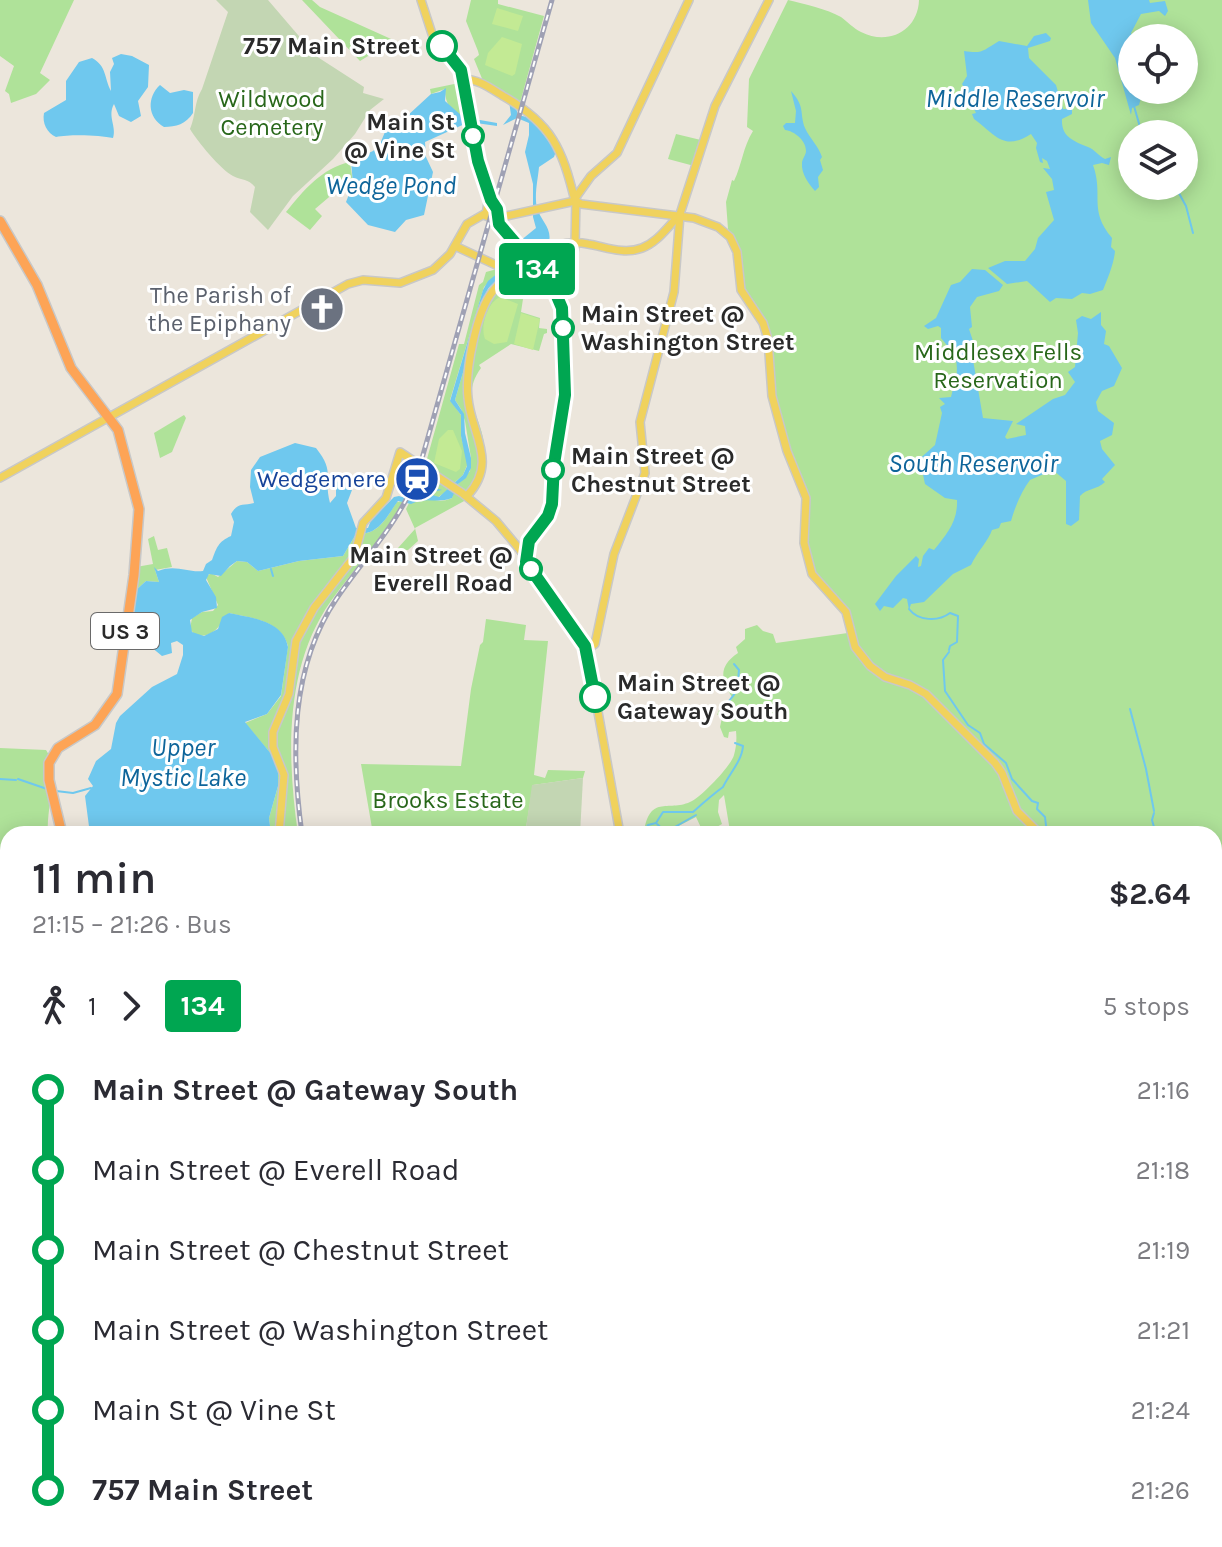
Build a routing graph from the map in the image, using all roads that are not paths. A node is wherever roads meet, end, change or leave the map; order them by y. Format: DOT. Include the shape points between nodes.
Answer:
graph roads {
  1 [pos="421,0"];
  2 [pos="689,0"];
  3 [pos="769,0"];
  4 [pos="463,79"];
  5 [pos="569,177"];
  6 [pos="583,186"];
  7 [pos="575,201"];
  8 [pos="495,215"];
  9 [pos="679,216"];
  10 [pos="0,221"];
  11 [pos="575,243"];
  12 [pos="455,246"];
  13 [pos="527,258"];
  14 [pos="506,269"];
  15 [pos="559,298"];
  16 [pos="110,418"];
  17 [pos="0,478"];
  18 [pos="459,490"];
  19 [pos="523,549"];
  20 [pos="586,650"];
  21 [pos="60,826"];
  22 [pos="279,826"];
  23 [pos="619,826"];
  24 [pos="1032,826"];
  1 -- 4 [label="main road" via="432,34 459,65"];
  2 -- 6 [label="main road" via="617,153"];
  3 -- 9 [label="main road" via="715,106"];
  4 -- 5 [label="main road" via="476,81 534,115 553,136"];
  4 -- 8 [label="main road" via="478,161"];
  5 -- 6 [label="main road" via="574,186"];
  5 -- 7 [label="main road"];
  6 -- 7 [label="main road"];
  7 -- 8 [label="main road"];
  7 -- 9 [label="main road"];
  7 -- 11 [label="main road"];
  8 -- 12 [label="main road" via="467,224"];
  8 -- 13 [label="main road"];
  9 -- 11 [label="main road" via="637,250"];
  9 -- 20 [label="main road" via="673,294 640,423 645,473 614,554 595,644"];
  9 -- 24 [label="main road" via="718,227 734,243 740,288 767,333 772,396 806,498 804,543 816,580 846,612 858,652 880,675 915,687 933,700 995,763 1017,811"];
  10 -- 16 [label="highway, US 3" via="37,285 71,368"];
  11 -- 13 [label="main road"];
  11 -- 15 [label="main road" via="569,288"];
  12 -- 14 [label="main road"];
  12 -- 16 [label="main road" via="440,265 409,281 348,284"];
  13 -- 14 [label="main road"];
  13 -- 15 [label="main road"];
  14 -- 18 [label="main road" via="488,298 471,358 468,401 479,435 479,477 474,488"];
  15 -- 19 [label="main road" via="565,405 552,507"];
  16 -- 17 [label="main road"];
  16 -- 21 [label="highway, US 3" via="121,437 139,511 119,687 95,725 61,745 49,760"];
  18 -- 19 [label="main road"];
  18 -- 22 [label="main road" via="410,460 399,459 386,498 364,521 352,561 316,606 296,644 289,694 272,736 284,775"];
  19 -- 20 [label="main road" via="526,562"];
  20 -- 23 [label="main road"];
}
